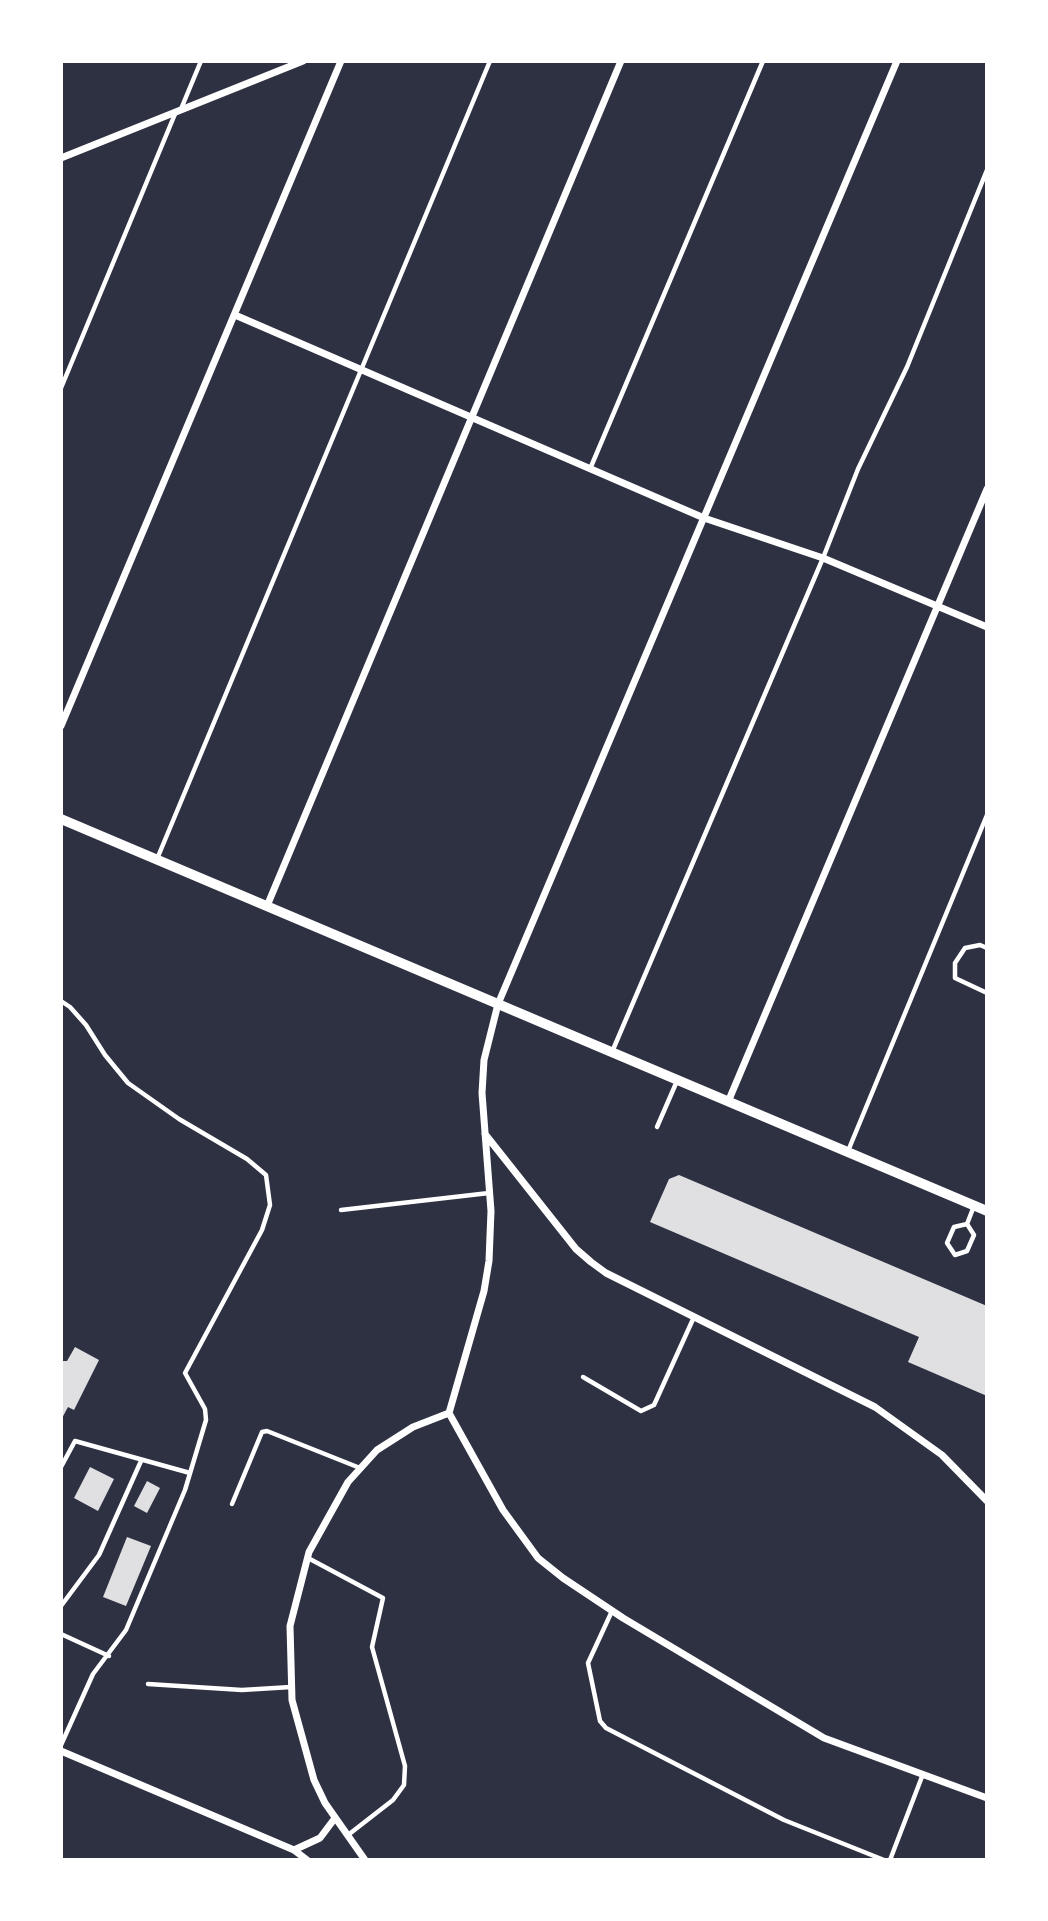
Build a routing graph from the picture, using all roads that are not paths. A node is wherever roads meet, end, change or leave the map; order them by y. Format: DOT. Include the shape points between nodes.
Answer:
graph roads {
  1 [pos="201,61"];
  2 [pos="303,61"];
  3 [pos="341,61"];
  4 [pos="490,61"];
  5 [pos="621,61"];
  6 [pos="763,61"];
  7 [pos="897,61"];
  8 [pos="177,112"];
  9 [pos="61,158"];
  10 [pos="987,170"];
  11 [pos="235,315"];
  12 [pos="360,370"];
  13 [pos="61,388"];
  14 [pos="471,419"];
  15 [pos="590,469"];
  16 [pos="987,489"];
  17 [pos="704,518"];
  18 [pos="823,558"];
  19 [pos="938,606"];
  20 [pos="987,626"];
  21 [pos="61,726"];
  22 [pos="987,815"];
  23 [pos="61,819"];
  24 [pos="157,859"];
  25 [pos="267,906"];
  26 [pos="987,948"];
  27 [pos="987,993"];
  28 [pos="61,1001"];
  29 [pos="498,1004"];
  30 [pos="612,1052"];
  31 [pos="677,1080"];
  32 [pos="728,1102"];
  33 [pos="657,1127"];
  34 [pos="485,1134"];
  35 [pos="848,1152"];
  36 [pos="490,1192"];
  37 [pos="974,1206"];
  38 [pos="341,1210"];
  39 [pos="987,1211"];
  40 [pos="967,1224"];
  41 [pos="694,1317"];
  42 [pos="583,1377"];
  43 [pos="449,1413"];
  44 [pos="141,1461"];
  45 [pos="61,1467"];
  46 [pos="360,1468"];
  47 [pos="190,1474"];
  48 [pos="987,1501"];
  49 [pos="232,1504"];
  50 [pos="307,1558"];
  51 [pos="61,1606"];
  52 [pos="612,1611"];
  53 [pos="61,1634"];
  54 [pos="109,1656"];
  55 [pos="148,1684"];
  56 [pos="291,1687"];
  57 [pos="61,1745"];
  58 [pos="61,1751"];
  59 [pos="923,1774"];
  60 [pos="987,1798"];
  61 [pos="335,1818"];
  62 [pos="348,1835"];
  63 [pos="294,1850"];
  64 [pos="307,1860"];
  65 [pos="365,1860"];
  66 [pos="884,1860"];
  67 [pos="890,1860"];
  1 -- 8 [label="lane"];
  2 -- 8 [label="street"];
  3 -- 11 [label="street"];
  4 -- 12 [label="lane"];
  5 -- 14 [label="street"];
  6 -- 15 [label="lane"];
  7 -- 17 [label="street"];
  8 -- 9 [label="street"];
  8 -- 13 [label="lane"];
  10 -- 18 [label="lane"];
  11 -- 12 [label="street"];
  11 -- 21 [label="street"];
  12 -- 14 [label="street"];
  12 -- 24 [label="lane"];
  14 -- 15 [label="street"];
  14 -- 25 [label="street"];
  15 -- 17 [label="street"];
  16 -- 19 [label="street"];
  17 -- 18 [label="street"];
  17 -- 29 [label="street"];
  18 -- 19 [label="street"];
  18 -- 30 [label="lane"];
  19 -- 20 [label="street"];
  19 -- 32 [label="street"];
  22 -- 35 [label="lane"];
  23 -- 24 [label="street"];
  24 -- 25 [label="street"];
  25 -- 29 [label="street"];
  26 -- 27 [label="lane" via="965,948 956,963 955,978"];
  28 -- 47 [label="lane" via="71,1006 128,1083 265,1175 270,1205 261,1230 185,1373 205,1409 206,1420"];
  29 -- 30 [label="street"];
  29 -- 34 [label="street" via="482,1072"];
  30 -- 31 [label="street"];
  31 -- 32 [label="street"];
  31 -- 33 [label="lane"];
  32 -- 35 [label="street"];
  34 -- 36 [label="street"];
  34 -- 41 [label="street" via="576,1250 606,1273"];
  35 -- 37 [label="street"];
  36 -- 38 [label="lane"];
  36 -- 43 [label="street" via="484,1290"];
  37 -- 39 [label="street"];
  37 -- 40 [label="lane"];
  40 -- 40 [label="lane" via="954,1227 947,1243 955,1255 967,1251 974,1235"];
  41 -- 42 [label="lane" via="654,1405 642,1411"];
  41 -- 48 [label="street" via="875,1407 943,1455"];
  43 -- 46 [label="street" via="413,1427 377,1450"];
  43 -- 52 [label="street" via="503,1510 538,1558"];
  44 -- 45 [label="lane" via="75,1441"];
  44 -- 47 [label="lane"];
  44 -- 51 [label="lane" via="99,1555"];
  46 -- 49 [label="lane" via="262,1432"];
  46 -- 50 [label="street" via="316,1534"];
  47 -- 54 [label="lane" via="126,1630"];
  50 -- 56 [label="street" via="290,1626"];
  50 -- 62 [label="lane" via="383,1598 372,1647 405,1766 404,1785 393,1800"];
  52 -- 59 [label="street" via="824,1738"];
  52 -- 66 [label="lane" via="588,1663 600,1721 606,1728 784,1820"];
  53 -- 54 [label="lane"];
  54 -- 57 [label="lane" via="93,1674"];
  55 -- 56 [label="lane" via="242,1690"];
  56 -- 61 [label="street" via="314,1780"];
  58 -- 63 [label="street"];
  59 -- 60 [label="street"];
  59 -- 67 [label="lane"];
  61 -- 62 [label="street"];
  61 -- 63 [label="street" via="320,1838"];
  62 -- 65 [label="street"];
  63 -- 64 [label="street"];
}
